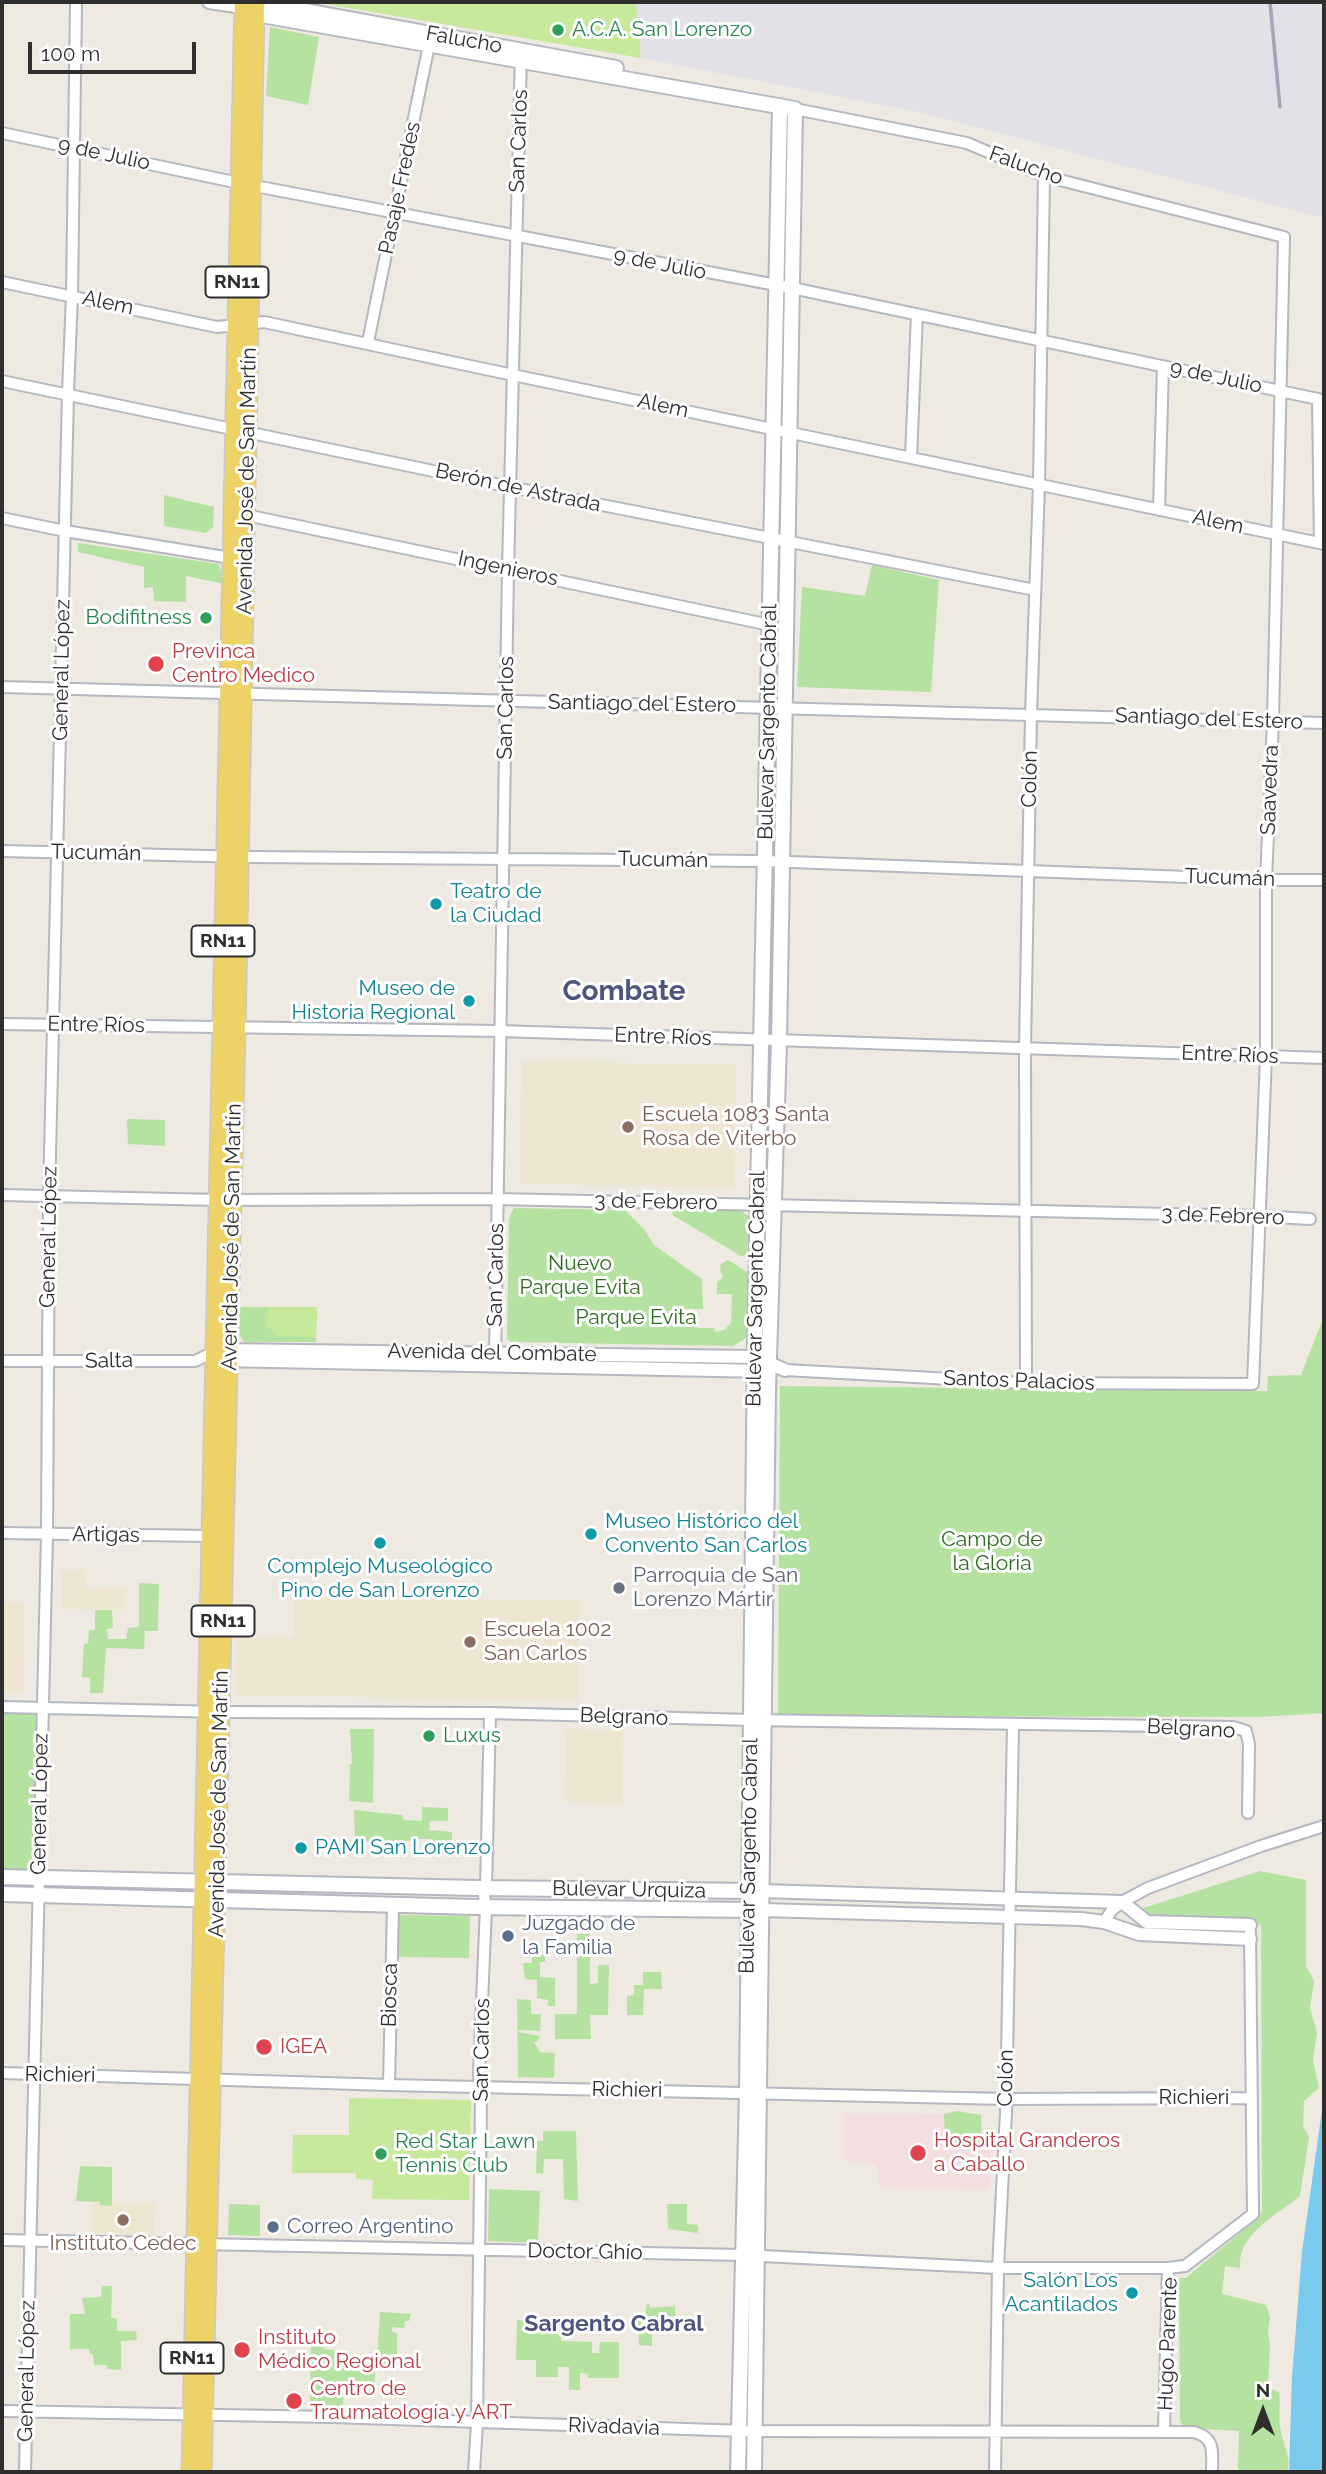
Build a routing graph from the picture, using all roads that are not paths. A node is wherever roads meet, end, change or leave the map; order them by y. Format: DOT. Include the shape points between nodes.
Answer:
graph roads {
  1 [pos="76,2"];
  2 [pos="209,2"];
  3 [pos="250,6"];
  4 [pos="430,40"];
  5 [pos="521,56"];
  6 [pos="773,105"];
  7 [pos="795,109"];
  8 [pos="2,133"];
  9 [pos="74,147"];
  10 [pos="1044,176"];
  11 [pos="246,184"];
  12 [pos="396,212"];
  13 [pos="516,237"];
  14 [pos="1284,237"];
  15 [pos="2,282"];
  16 [pos="776,286"];
  17 [pos="792,288"];
  18 [pos="72,295"];
  19 [pos="917,314"];
  20 [pos="243,325"];
  21 [pos="1041,341"];
  22 [pos="368,342"];
  23 [pos="1163,366"];
  24 [pos="513,376"];
  25 [pos="2,381"];
  26 [pos="1280,391"];
  27 [pos="68,393"];
  28 [pos="774,429"];
  29 [pos="241,431"];
  30 [pos="790,432"];
  31 [pos="911,457"];
  32 [pos="1039,484"];
  33 [pos="510,487"];
  34 [pos="1159,510"];
  35 [pos="246,515"];
  36 [pos="2,518"];
  37 [pos="65,531"];
  38 [pos="1277,534"];
  39 [pos="771,540"];
  40 [pos="788,542"];
  41 [pos="1322,543"];
  42 [pos="231,558"];
  43 [pos="508,569"];
  44 [pos="1035,590"];
  45 [pos="770,625"];
  46 [pos="2,687"];
  47 [pos="62,688"];
  48 [pos="236,695"];
  49 [pos="506,701"];
  50 [pos="768,707"];
  51 [pos="785,708"];
  52 [pos="1031,714"];
  53 [pos="1273,720"];
  54 [pos="1324,723"];
  55 [pos="2,851"];
  56 [pos="58,853"];
  57 [pos="232,856"];
  58 [pos="503,859"];
  59 [pos="765,861"];
  60 [pos="782,862"];
  61 [pos="1028,871"];
  62 [pos="1266,880"];
  63 [pos="1324,880"];
  64 [pos="2,1024"];
  65 [pos="54,1025"];
  66 [pos="229,1026"];
  67 [pos="500,1031"];
  68 [pos="761,1041"];
  69 [pos="779,1041"];
  70 [pos="1025,1048"];
  71 [pos="1266,1056"];
  72 [pos="1324,1058"];
  73 [pos="2,1195"];
  74 [pos="49,1196"];
  75 [pos="498,1199"];
  76 [pos="225,1200"];
  77 [pos="758,1205"];
  78 [pos="774,1205"];
  79 [pos="1025,1210"];
  80 [pos="1259,1216"];
  81 [pos="1310,1219"];
  82 [pos="222,1355"];
  83 [pos="495,1360"];
  84 [pos="2,1361"];
  85 [pos="47,1362"];
  86 [pos="762,1366"];
  87 [pos="785,1370"];
  88 [pos="1026,1383"];
  89 [pos="1253,1384"];
  90 [pos="2,1533"];
  91 [pos="47,1534"];
  92 [pos="210,1536"];
  93 [pos="2,1707"];
  94 [pos="43,1709"];
  95 [pos="214,1712"];
  96 [pos="490,1713"];
  97 [pos="757,1720"];
  98 [pos="1013,1725"];
  99 [pos="1248,1813"];
  100 [pos="1324,1826"];
  101 [pos="2,1877"];
  102 [pos="39,1878"];
  103 [pos="210,1881"];
  104 [pos="486,1888"];
  105 [pos="756,1891"];
  106 [pos="2,1894"];
  107 [pos="38,1895"];
  108 [pos="209,1899"];
  109 [pos="1010,1899"];
  110 [pos="1122,1902"];
  111 [pos="393,1905"];
  112 [pos="486,1907"];
  113 [pos="756,1910"];
  114 [pos="1010,1918"];
  115 [pos="1104,1922"];
  116 [pos="1250,1925"];
  117 [pos="1250,1939"];
  118 [pos="2,2073"];
  119 [pos="34,2074"];
  120 [pos="205,2080"];
  121 [pos="389,2085"];
  122 [pos="480,2088"];
  123 [pos="754,2092"];
  124 [pos="1252,2098"];
  125 [pos="1006,2099"];
  126 [pos="2,2240"];
  127 [pos="30,2241"];
  128 [pos="202,2245"];
  129 [pos="478,2249"];
  130 [pos="750,2255"];
  131 [pos="998,2268"];
  132 [pos="1168,2269"];
  133 [pos="2,2411"];
  134 [pos="27,2411"];
  135 [pos="198,2414"];
  136 [pos="477,2423"];
  137 [pos="755,2430"];
  138 [pos="738,2431"];
  139 [pos="1164,2431"];
  140 [pos="996,2432"];
  141 [pos="25,2472"];
  142 [pos="190,2472"];
  143 [pos="203,2472"];
  144 [pos="474,2472"];
  145 [pos="738,2472"];
  146 [pos="754,2472"];
  147 [pos="995,2472"];
  148 [pos="1212,2472"];
  1 -- 9 [label="street, General López"];
  2 -- 3 [label="street, Falucho"];
  3 -- 4 [label="main road, Falucho"];
  3 -- 11 [label="main road, Avenida José de San Martín / RN11"];
  4 -- 5 [label="main road, Falucho"];
  4 -- 12 [label="street, Pasaje Fredes"];
  5 -- 6 [label="main road, Falucho"];
  5 -- 13 [label="street, San Carlos"];
  6 -- 7 [label="main road, Falucho"];
  6 -- 16 [label="main road, Bulevar Sargento Cabral"];
  7 -- 10 [label="street, Falucho" via="967,144"];
  7 -- 17 [label="main road, Bulevar Sargento Cabral"];
  8 -- 9 [label="street, 9 de Julio"];
  9 -- 11 [label="street, 9 de Julio"];
  9 -- 18 [label="street, General López"];
  10 -- 14 [label="street, Falucho"];
  10 -- 21 [label="street, Colón"];
  11 -- 12 [label="street, 9 de Julio"];
  11 -- 20 [label="main road, Avenida José de San Martín / RN11"];
  12 -- 13 [label="street, 9 de Julio"];
  12 -- 22 [label="street, Pasaje Fredes"];
  13 -- 16 [label="street, 9 de Julio"];
  13 -- 24 [label="street, San Carlos"];
  14 -- 26 [label="street, Saavedra"];
  15 -- 18 [label="street, Alem"];
  16 -- 17 [label="street, 9 de Julio"];
  16 -- 28 [label="main road, Bulevar Sargento Cabral"];
  17 -- 19 [label="street, 9 de Julio"];
  17 -- 30 [label="main road, Bulevar Sargento Cabral"];
  18 -- 20 [label="street, Alem" via="216,327"];
  18 -- 27 [label="street, General López"];
  19 -- 21 [label="street, 9 de Julio"];
  19 -- 31 [label="street"];
  20 -- 22 [label="street, Alem" via="264,322"];
  20 -- 29 [label="main road, Avenida José de San Martín / RN11"];
  21 -- 23 [label="street, 9 de Julio"];
  21 -- 32 [label="street, Colón"];
  22 -- 24 [label="street, Alem"];
  23 -- 26 [label="street, 9 de Julio"];
  23 -- 34 [label="street"];
  24 -- 28 [label="street, Alem"];
  24 -- 33 [label="street, San Carlos"];
  25 -- 27 [label="street, Berón de Astrada"];
  26 -- 38 [label="street, Saavedra"];
  26 -- 41 [label="street, 9 de Julio" via="1318,399"];
  27 -- 29 [label="street, Berón de Astrada"];
  27 -- 37 [label="street, General López"];
  28 -- 30 [label="street, Alem"];
  28 -- 39 [label="main road, Bulevar Sargento Cabral"];
  29 -- 33 [label="street, Berón de Astrada"];
  29 -- 35 [label="main road, Avenida José de San Martín / RN11"];
  29 -- 42 [label="main road, Avenida José de San Martín / RN11"];
  30 -- 31 [label="street, Alem"];
  30 -- 40 [label="main road, Bulevar Sargento Cabral"];
  31 -- 32 [label="street, Alem"];
  32 -- 34 [label="street, Alem"];
  32 -- 44 [label="street, Colón"];
  33 -- 39 [label="street, Berón de Astrada"];
  33 -- 43 [label="street, San Carlos"];
  34 -- 38 [label="street, Alem"];
  35 -- 43 [label="street, Ingenieros"];
  35 -- 48 [label="main road, Avenida José de San Martín / RN11"];
  36 -- 37 [label="street"];
  37 -- 42 [label="street"];
  37 -- 47 [label="street, General López"];
  38 -- 41 [label="street, Alem"];
  38 -- 53 [label="street, Saavedra"];
  39 -- 40 [label="street, Berón de Astrada"];
  39 -- 45 [label="main road, Bulevar Sargento Cabral"];
  40 -- 44 [label="street, Berón de Astrada"];
  40 -- 51 [label="main road, Bulevar Sargento Cabral"];
  42 -- 48 [label="main road, Avenida José de San Martín / RN11"];
  43 -- 45 [label="street, Ingenieros"];
  43 -- 49 [label="street, San Carlos"];
  44 -- 52 [label="street, Colón"];
  45 -- 50 [label="main road, Bulevar Sargento Cabral"];
  46 -- 47 [label="street, Santiago del Estero"];
  47 -- 48 [label="street, Santiago del Estero"];
  47 -- 56 [label="street, General López"];
  48 -- 49 [label="street, Santiago del Estero"];
  48 -- 57 [label="main road, Avenida José de San Martín / RN11"];
  49 -- 50 [label="street, Santiago del Estero"];
  49 -- 58 [label="street, San Carlos"];
  50 -- 51 [label="street, Santiago del Estero"];
  50 -- 59 [label="main road, Bulevar Sargento Cabral"];
  51 -- 52 [label="street, Santiago del Estero"];
  51 -- 60 [label="main road, Bulevar Sargento Cabral"];
  52 -- 53 [label="street, Santiago del Estero"];
  52 -- 61 [label="street, Colón"];
  53 -- 54 [label="street, Santiago del Estero"];
  53 -- 62 [label="street, Saavedra"];
  55 -- 56 [label="street, Tucumán"];
  56 -- 57 [label="street, Tucumán"];
  56 -- 65 [label="street, General López"];
  57 -- 58 [label="street, Tucumán"];
  57 -- 66 [label="main road, Avenida José de San Martín / RN11"];
  58 -- 59 [label="street, Tucumán"];
  58 -- 67 [label="street, San Carlos"];
  59 -- 60 [label="street, Tucumán"];
  59 -- 68 [label="main road, Bulevar Sargento Cabral"];
  60 -- 61 [label="street, Tucumán"];
  60 -- 69 [label="main road, Bulevar Sargento Cabral"];
  61 -- 62 [label="street, Tucumán"];
  61 -- 70 [label="street, Colón"];
  62 -- 63 [label="street, Tucumán"];
  62 -- 71 [label="street, Saavedra"];
  64 -- 65 [label="street, Entre Ríos"];
  65 -- 66 [label="street, Entre Ríos"];
  65 -- 74 [label="street, General López"];
  66 -- 67 [label="street, Entre Ríos"];
  66 -- 76 [label="main road, Avenida José de San Martín / RN11"];
  67 -- 68 [label="street, Entre Ríos"];
  67 -- 75 [label="street, San Carlos"];
  68 -- 69 [label="street, Entre Ríos"];
  68 -- 77 [label="main road, Bulevar Sargento Cabral"];
  69 -- 70 [label="street, Entre Ríos"];
  69 -- 78 [label="main road, Bulevar Sargento Cabral"];
  70 -- 71 [label="street, Entre Ríos"];
  70 -- 79 [label="street, Colón"];
  71 -- 72 [label="street, Entre Ríos"];
  71 -- 80 [label="street, Saavedra"];
  73 -- 74 [label="street, 3 de Febrero"];
  74 -- 76 [label="street, 3 de Febrero"];
  74 -- 85 [label="street, General López"];
  75 -- 76 [label="street, 3 de Febrero"];
  75 -- 77 [label="street, 3 de Febrero"];
  75 -- 83 [label="street, San Carlos"];
  76 -- 82 [label="main road, Avenida José de San Martín / RN11"];
  77 -- 78 [label="street, 3 de Febrero"];
  77 -- 86 [label="main road, Bulevar Sargento Cabral"];
  78 -- 79 [label="street, 3 de Febrero"];
  78 -- 86 [label="main road, Bulevar Sargento Cabral"];
  79 -- 80 [label="street, 3 de Febrero"];
  79 -- 88 [label="street, Colón"];
  80 -- 81 [label="street, 3 de Febrero"];
  80 -- 89 [label="street, Saavedra"];
  82 -- 83 [label="street, Avenida del Combate"];
  82 -- 85 [label="street, Salta" via="195,1361"];
  82 -- 92 [label="main road, Avenida José de San Martín / RN11"];
  82 -- 95 [label="main road, Avenida José de San Martín / RN11"];
  83 -- 86 [label="street, Avenida del Combate"];
  84 -- 85 [label="street, Salta"];
  85 -- 91 [label="street, General López"];
  86 -- 87 [label="street, Santos Palacios"];
  86 -- 97 [label="main road, Bulevar Sargento Cabral"];
  87 -- 88 [label="street, Santos Palacios"];
  88 -- 89 [label="street, Santos Palacios"];
  90 -- 91 [label="street, Artigas"];
  91 -- 92 [label="street, Artigas"];
  91 -- 94 [label="street, General López"];
  92 -- 95 [label="main road, Avenida José de San Martín / RN11"];
  93 -- 94 [label="street, Belgrano"];
  94 -- 95 [label="street, Belgrano"];
  94 -- 102 [label="street, General López"];
  95 -- 96 [label="street, Belgrano"];
  95 -- 103 [label="main road, Avenida José de San Martín / RN11"];
  96 -- 97 [label="street, Belgrano"];
  96 -- 104 [label="street, San Carlos"];
  97 -- 98 [label="street, Belgrano"];
  97 -- 105 [label="main road, Bulevar Sargento Cabral"];
  98 -- 99 [label="street, Belgrano" via="1233,1727 1246,1731 1250,1744"];
  98 -- 109 [label="street, Colón"];
  100 -- 110 [label="street"];
  101 -- 102 [label="main road, Bulevar Urquiza"];
  102 -- 103 [label="main road, Bulevar Urquiza"];
  102 -- 107 [label="street, General López"];
  103 -- 104 [label="main road, Bulevar Urquiza"];
  103 -- 108 [label="main road, Avenida José de San Martín / RN11"];
  104 -- 105 [label="main road, Bulevar Urquiza"];
  104 -- 112 [label="street, San Carlos"];
  105 -- 109 [label="street, Bulevar Urquiza"];
  105 -- 113 [label="main road, Bulevar Sargento Cabral"];
  106 -- 107 [label="main road, Bulevar Urquiza"];
  107 -- 108 [label="main road, Bulevar Urquiza"];
  107 -- 119 [label="street, General López"];
  108 -- 111 [label="main road, Bulevar Urquiza"];
  108 -- 120 [label="main road, Avenida José de San Martín / RN11"];
  109 -- 110 [label="street, Bulevar Urquiza"];
  109 -- 114 [label="street, Colón"];
  110 -- 115 [label="street"];
  110 -- 116 [label="street" via="1147,1922"];
  111 -- 112 [label="main road, Bulevar Urquiza"];
  111 -- 121 [label="street, Biosca"];
  112 -- 113 [label="main road, Bulevar Urquiza"];
  112 -- 122 [label="street, San Carlos"];
  113 -- 114 [label="street, Bulevar Urquiza"];
  113 -- 123 [label="main road, Bulevar Sargento Cabral"];
  114 -- 115 [label="street, Bulevar Urquiza"];
  114 -- 125 [label="street, Colón"];
  115 -- 117 [label="street, Bulevar Urquiza" via="1139,1934"];
  116 -- 117 [label="street, Hugo Parente"];
  117 -- 124 [label="street, Hugo Parente"];
  118 -- 119 [label="street, Richieri"];
  119 -- 120 [label="street, Richieri"];
  119 -- 127 [label="street, General López"];
  120 -- 121 [label="street, Richieri"];
  120 -- 128 [label="main road, Avenida José de San Martín / RN11"];
  121 -- 122 [label="street, Richieri"];
  122 -- 123 [label="street, Richieri"];
  122 -- 129 [label="street, San Carlos"];
  123 -- 125 [label="street, Richieri"];
  123 -- 130 [label="main road, Bulevar Sargento Cabral"];
  124 -- 125 [label="street, Richieri"];
  124 -- 132 [label="street, Hugo Parente" via="1253,2214 1185,2266"];
  125 -- 131 [label="street, Colón"];
  126 -- 127 [label="street, Doctor Ghío"];
  127 -- 128 [label="street, Doctor Ghío"];
  127 -- 134 [label="street, General López"];
  128 -- 129 [label="street, Doctor Ghío"];
  128 -- 135 [label="main road, Avenida José de San Martín / RN11"];
  129 -- 130 [label="street, Doctor Ghío"];
  129 -- 136 [label="street, San Carlos"];
  130 -- 131 [label="street, Doctor Ghío"];
  130 -- 137 [label="main road, Bulevar Sargento Cabral"];
  130 -- 138 [label="main road, Bulevar Sargento Cabral"];
  131 -- 132 [label="street, Doctor Ghío"];
  131 -- 140 [label="street, Colón"];
  132 -- 139 [label="street, Hugo Parente"];
  133 -- 134 [label="street, Rivadavia"];
  134 -- 135 [label="street, Rivadavia"];
  134 -- 141 [label="street, General López"];
  135 -- 136 [label="street, Rivadavia"];
  135 -- 142 [label="main road, Avenida José de San Martín / RN11"];
  135 -- 143 [label="main road, Avenida José de San Martín / RN11"];
  136 -- 138 [label="street, Rivadavia"];
  136 -- 144 [label="street, San Carlos"];
  137 -- 138 [label="street, Rivadavia"];
  137 -- 140 [label="street, Rivadavia"];
  137 -- 146 [label="main road, Bulevar Sargento Cabral"];
  138 -- 145 [label="main road, Bulevar Sargento Cabral"];
  139 -- 140 [label="street, Rivadavia"];
  139 -- 148 [label="street, Rivadavia" via="1205,2435 1211,2442"];
  140 -- 147 [label="street, Colón"];
}
